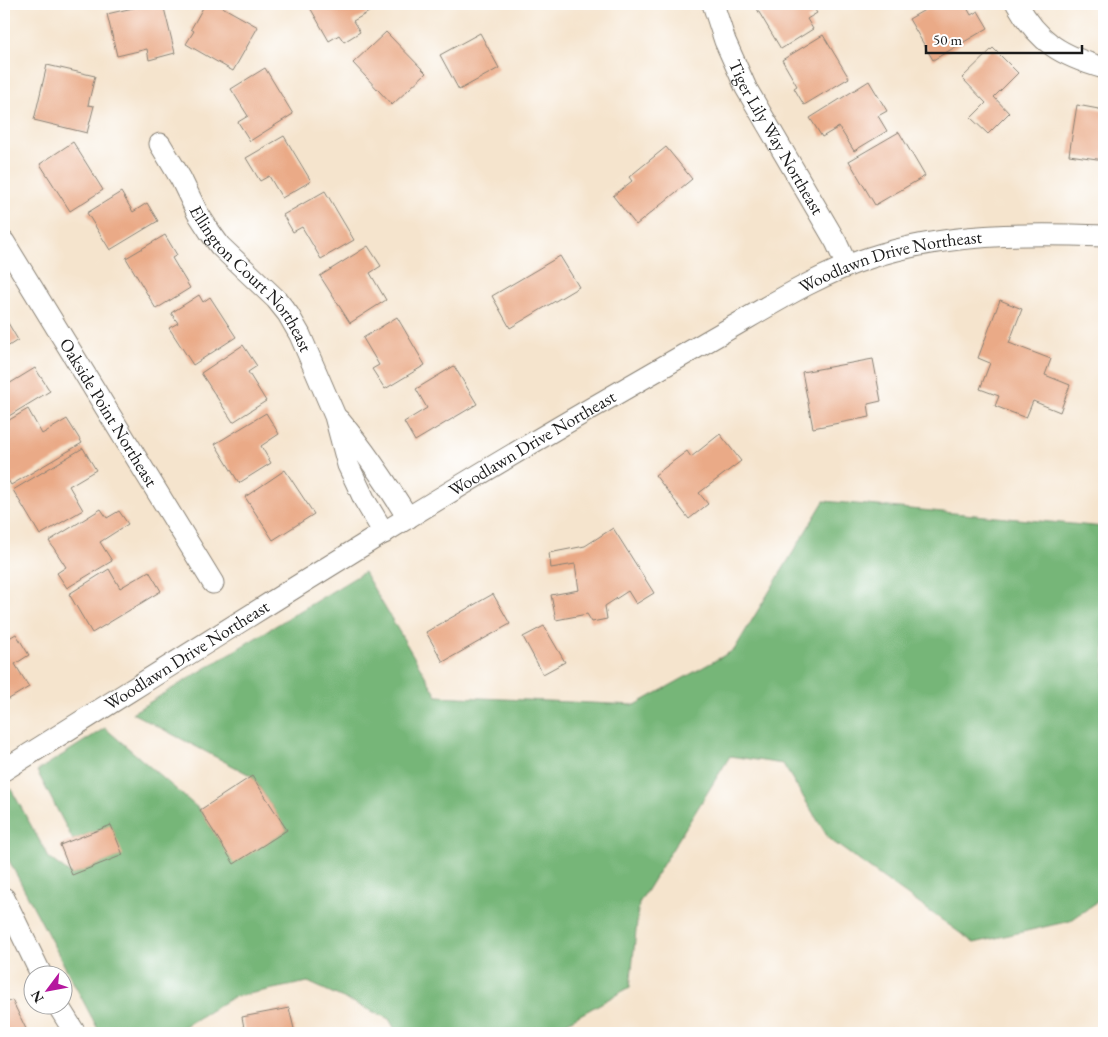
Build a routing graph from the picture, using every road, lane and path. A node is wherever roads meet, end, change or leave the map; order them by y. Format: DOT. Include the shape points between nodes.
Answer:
graph roads {
  1 [pos="714,4"];
  2 [pos="1018,4"];
  3 [pos="1104,68"];
  4 [pos="160,144"];
  5 [pos="1104,236"];
  6 [pos="4,242"];
  7 [pos="847,266"];
  8 [pos="335,416"];
  9 [pos="408,518"];
  10 [pos="384,533"];
  11 [pos="213,583"];
  12 [pos="4,770"];
  13 [pos="4,898"];
  14 [pos="36,964"];
  15 [pos="63,1014"];
  16 [pos="75,1033"];
  1 -- 7 [label="street, Tiger Lily Way Northeast" via="725,41 746,88"];
  2 -- 3 [label="street" via="1039,35 1058,50"];
  4 -- 8 [label="street, Ellington Court Northeast" via="197,212 220,246 288,314"];
  5 -- 7 [label="street, Woodlawn Drive Northeast" via="976,237 914,246"];
  6 -- 11 [label="street, Oakside Point Northeast"];
  7 -- 9 [label="street, Woodlawn Drive Northeast" via="785,297 539,438"];
  8 -- 9 [label="street, Ellington Court Northeast" via="364,449"];
  8 -- 10 [label="street, Ellington Court Northeast" via="348,465"];
  9 -- 10 [label="street, Woodlawn Drive Northeast"];
  10 -- 12 [label="street, Woodlawn Drive Northeast"];
  13 -- 14 [label="street"];
  15 -- 16 [label="street"];
}
